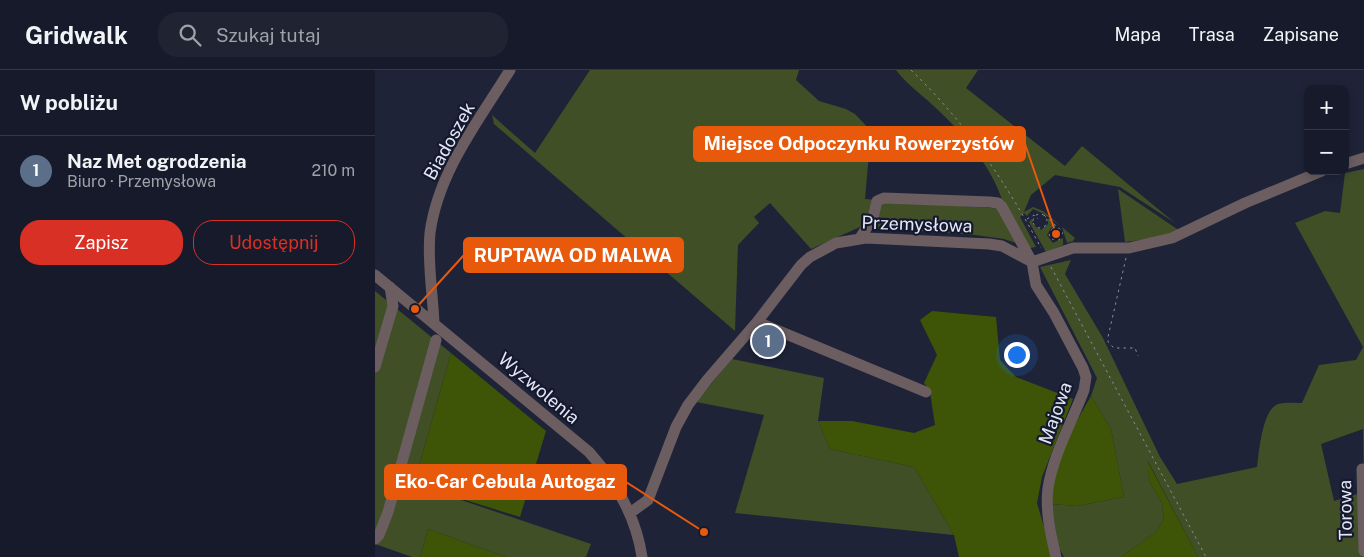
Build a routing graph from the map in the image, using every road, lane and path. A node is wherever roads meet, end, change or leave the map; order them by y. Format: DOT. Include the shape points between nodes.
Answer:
graph roads {
  1 [pos="510,70"];
  2 [pos="911,70"];
  3 [pos="1364,158"];
  4 [pos="1349,163"];
  5 [pos="1312,175"];
  6 [pos="1044,215"];
  7 [pos="1035,216"];
  8 [pos="1026,219"];
  9 [pos="1038,219"];
  10 [pos="1042,223"];
  11 [pos="1045,226"];
  12 [pos="1061,230"];
  13 [pos="1059,233"];
  14 [pos="1053,236"];
  15 [pos="860,238"];
  16 [pos="1050,238"];
  17 [pos="1129,248"];
  18 [pos="1046,257"];
  19 [pos="1032,262"];
  20 [pos="375,275"];
  21 [pos="390,287"];
  22 [pos="757,322"];
  23 [pos="434,324"];
  24 [pos="435,340"];
  25 [pos="1139,356"];
  26 [pos="375,368"];
  27 [pos="926,392"];
  28 [pos="1362,469"];
  29 [pos="630,513"];
  30 [pos="375,539"];
  31 [pos="1364,551"];
  32 [pos="642,557"];
  33 [pos="1056,557"];
  34 [pos="1207,557"];
  1 -- 23 [label="street, Biadoszek" via="456,158 437,200 430,234"];
  2 -- 8 [label="path" via="975,141"];
  3 -- 4 [label="street"];
  5 -- 17 [label="street" via="1172,238"];
  6 -- 7 [label="path"];
  6 -- 11 [label="path" via="1047,219"];
  6 -- 12 [label="path"];
  7 -- 8 [label="path"];
  7 -- 9 [label="path"];
  7 -- 11 [label="path" via="1034,225"];
  8 -- 18 [label="path"];
  10 -- 11 [label="path"];
  12 -- 13 [label="path"];
  12 -- 16 [label="path" via="1052,229"];
  12 -- 16 [label="path" via="1063,236 1059,240"];
  14 -- 16 [label="path"];
  15 -- 19 [label="street, Przemysłowa" via="989,244 1002,246"];
  15 -- 19 [label="street" via="873,218 877,201 884,198 998,203"];
  15 -- 22 [label="street, Przemysłowa" via="835,243 810,257"];
  17 -- 18 [label="street" via="1073,248"];
  17 -- 25 [label="path" via="1107,337 1114,348 1135,348"];
  18 -- 19 [label="street"];
  18 -- 34 [label="path"];
  19 -- 33 [label="street, Majowa" via="1036,285 1054,312 1086,377 1048,488 1049,522"];
  20 -- 21 [label="street, Wyzwolenia"];
  21 -- 23 [label="street, Wyzwolenia"];
  21 -- 26 [label="street" via="393,306"];
  22 -- 27 [label="street"];
  22 -- 29 [label="street, Przemysłowa" via="688,405 676,427 648,500"];
  23 -- 29 [label="street, Wyzwolenia" via="589,452 615,485"];
  24 -- 30 [label="street" via="388,512"];
  28 -- 31 [label="street, Torowa"];
  29 -- 32 [label="street, Wyzwolenia"];
}
